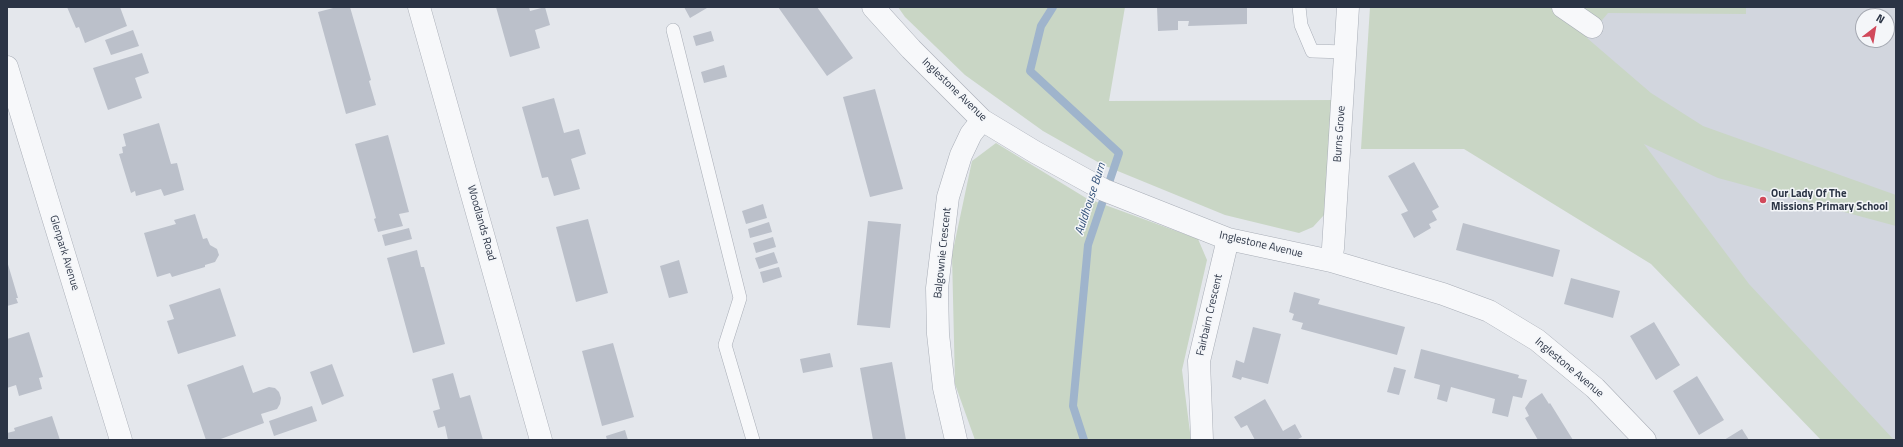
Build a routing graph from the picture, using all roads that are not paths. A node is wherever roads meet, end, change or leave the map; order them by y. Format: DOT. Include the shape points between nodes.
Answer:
graph roads {
  1 [pos="419,7"];
  2 [pos="873,7"];
  3 [pos="1299,7"];
  4 [pos="1348,7"];
  5 [pos="1563,7"];
  6 [pos="1592,26"];
  7 [pos="673,30"];
  8 [pos="1346,52"];
  9 [pos="7,67"];
  10 [pos="982,120"];
  11 [pos="1228,239"];
  12 [pos="1330,261"];
  13 [pos="121,440"];
  14 [pos="541,440"];
  15 [pos="753,440"];
  16 [pos="956,440"];
  17 [pos="1202,440"];
  18 [pos="1645,440"];
  1 -- 14 [label="street, Woodlands Road"];
  2 -- 10 [label="street, Inglestone Avenue"];
  3 -- 8 [label="lane" via="1301,25 1312,51"];
  4 -- 8 [label="street, Burns Grove"];
  5 -- 6 [label="street"];
  7 -- 15 [label="lane" via="740,298 725,345"];
  8 -- 12 [label="street, Burns Grove"];
  9 -- 13 [label="street, Glenpark Avenue"];
  10 -- 11 [label="street, Inglestone Avenue" via="1104,190"];
  10 -- 16 [label="street, Balgownie Crescent" via="962,155 948,197 937,288 938,334 944,388"];
  11 -- 12 [label="street, Inglestone Avenue"];
  11 -- 17 [label="street, Fairbairn Crescent" via="1199,361"];
  12 -- 18 [label="street, Inglestone Avenue" via="1443,294 1489,311 1537,340 1594,388"];
}
